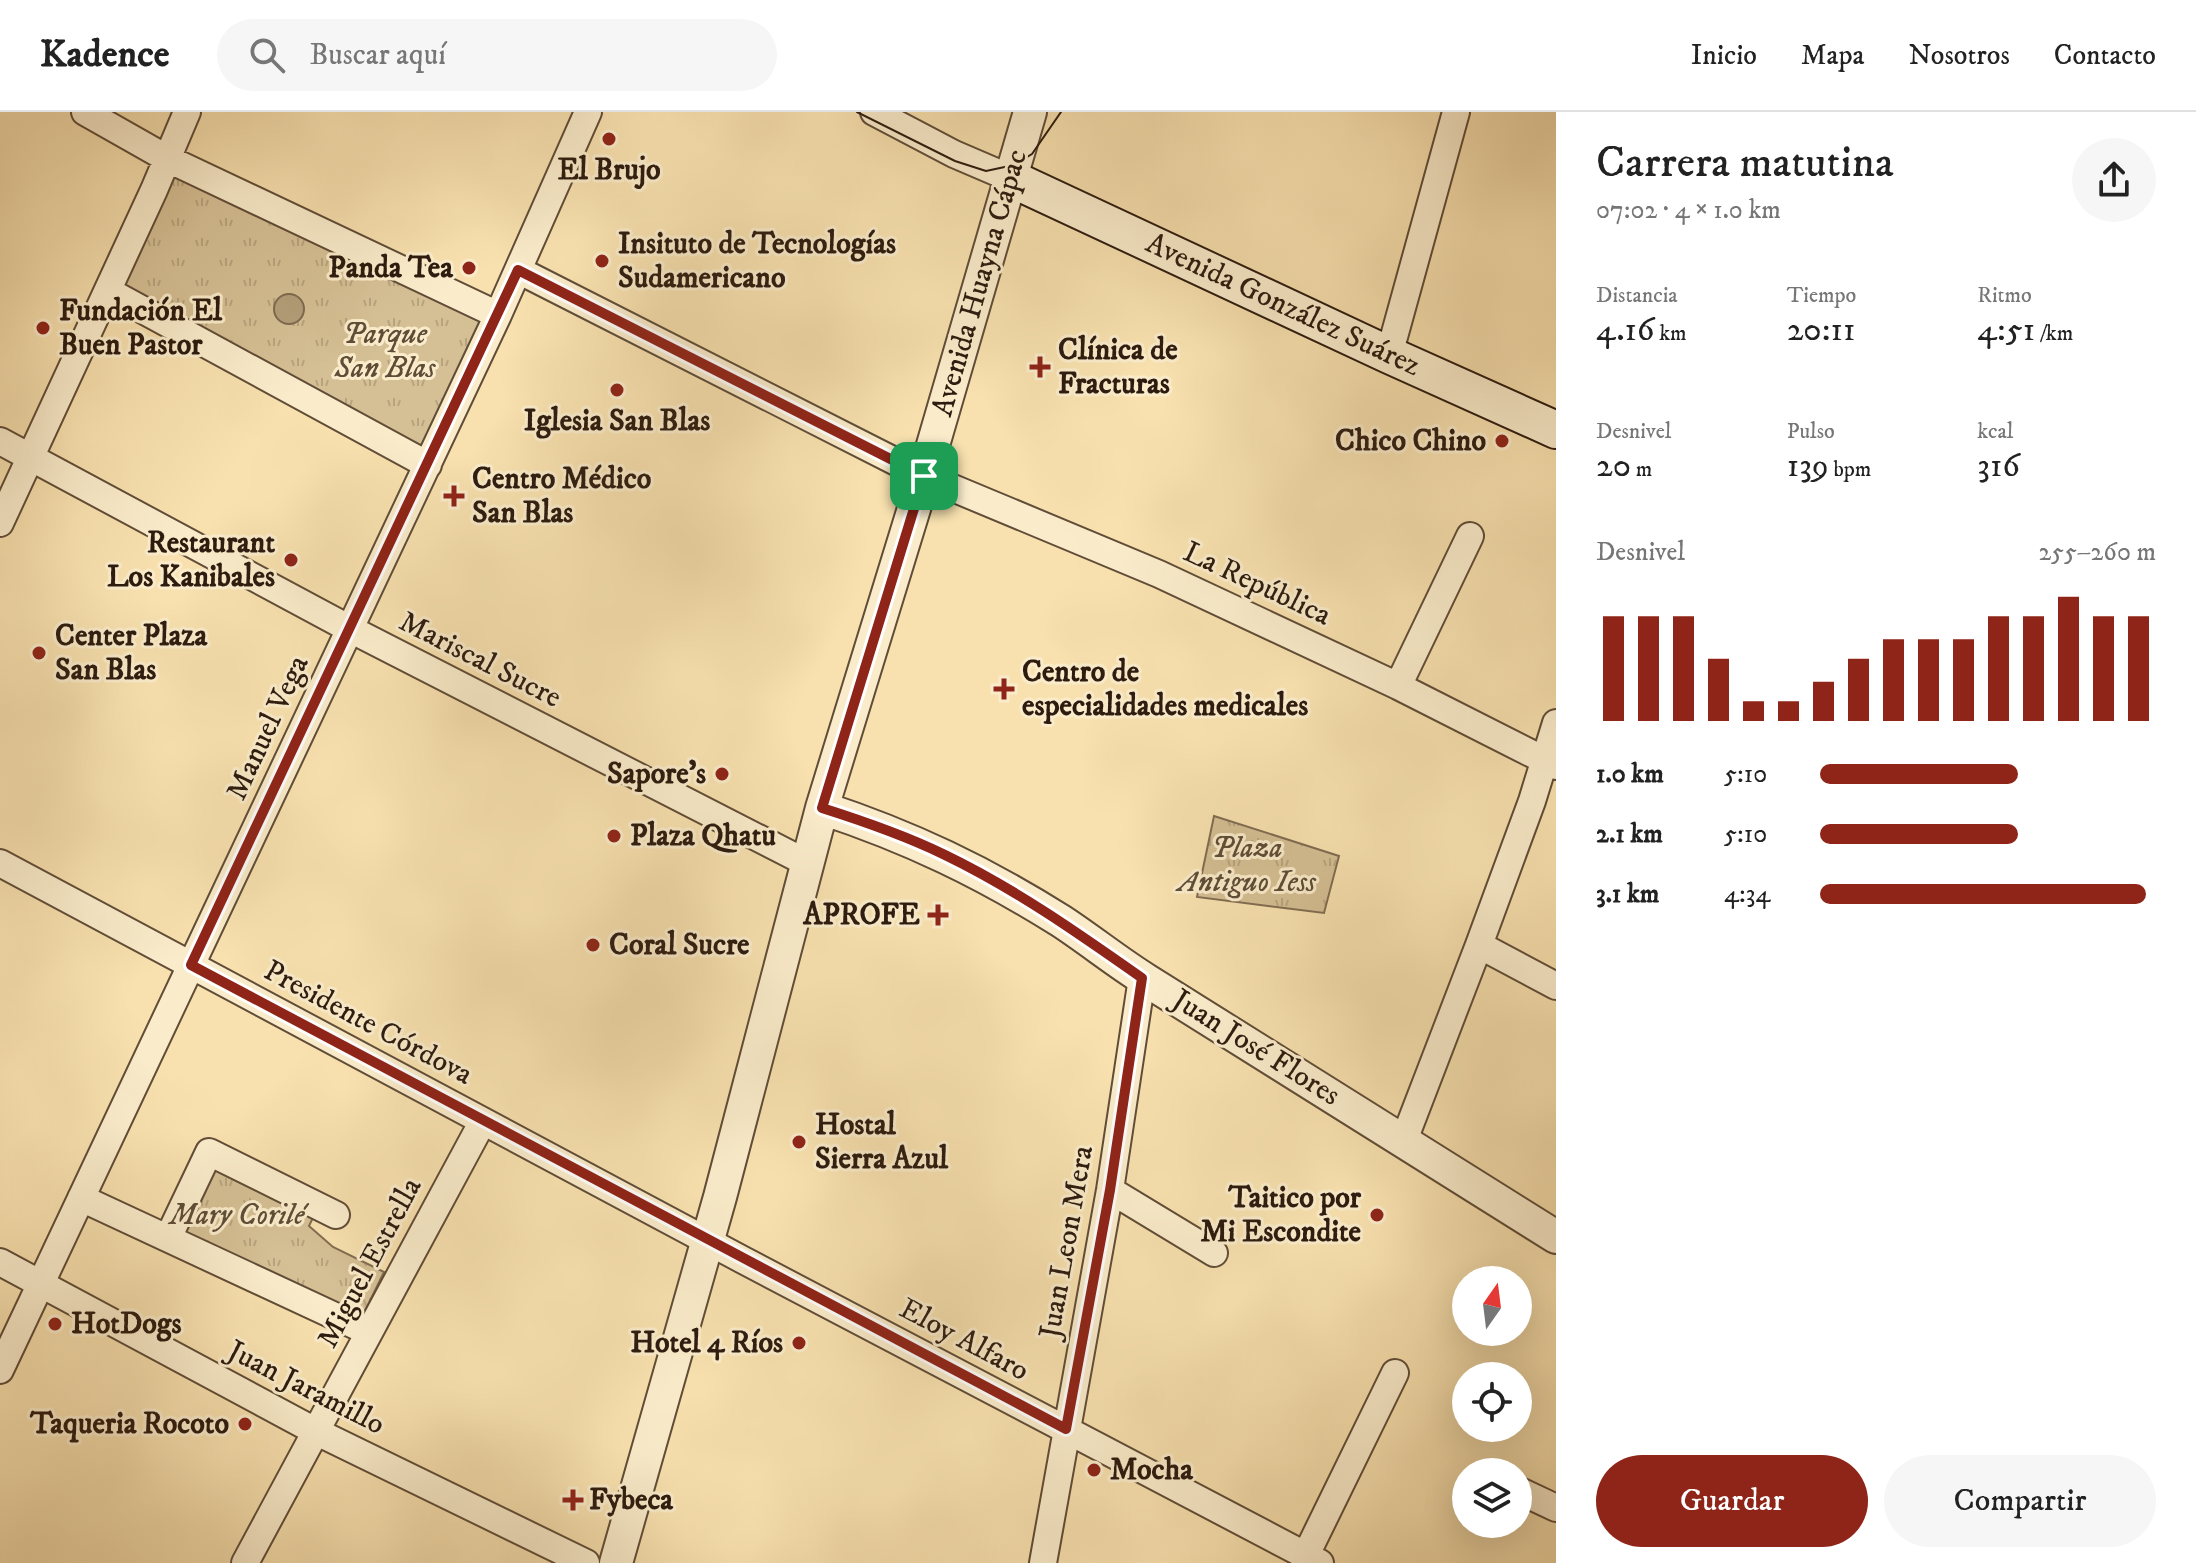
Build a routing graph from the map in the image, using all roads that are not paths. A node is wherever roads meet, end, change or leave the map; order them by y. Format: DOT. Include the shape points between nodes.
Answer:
graph roads {
  1 [pos="85,112"];
  2 [pos="187,112"];
  3 [pos="588,112"];
  4 [pos="874,112"];
  5 [pos="1030,112"];
  6 [pos="1456,112"];
  7 [pos="168,159"];
  8 [pos="1010,178"];
  9 [pos="518,270"];
  10 [pos="108,291"];
  11 [pos="498,315"];
  12 [pos="1389,355"];
  13 [pos="1556,430"];
  14 [pos="0,441"];
  15 [pos="32,458"];
  16 [pos="428,465"];
  17 [pos="924,476"];
  18 [pos="0,523"];
  19 [pos="1470,536"];
  20 [pos="350,629"];
  21 [pos="1398,686"];
  22 [pos="1556,723"];
  23 [pos="1549,763"];
  24 [pos="822,808"];
  25 [pos="0,863"];
  26 [pos="807,863"];
  27 [pos="1479,945"];
  28 [pos="191,965"];
  29 [pos="1142,978"];
  30 [pos="1556,986"];
  31 [pos="483,1121"];
  32 [pos="1404,1140"];
  33 [pos="1110,1190"];
  34 [pos="81,1198"];
  35 [pos="336,1215"];
  36 [pos="1556,1237"];
  37 [pos="168,1238"];
  38 [pos="707,1239"];
  39 [pos="1214,1253"];
  40 [pos="0,1262"];
  41 [pos="40,1284"];
  42 [pos="369,1332"];
  43 [pos="0,1370"];
  44 [pos="1395,1373"];
  45 [pos="1066,1429"];
  46 [pos="315,1431"];
  47 [pos="1532,1497"];
  48 [pos="1556,1508"];
  49 [pos="1313,1559"];
  50 [pos="245,1563"];
  51 [pos="586,1563"];
  52 [pos="616,1563"];
  53 [pos="1043,1563"];
  1 -- 7 [label="street"];
  2 -- 7 [label="street"];
  3 -- 9 [label="street, Manuel Vega"];
  4 -- 8 [label="street"];
  5 -- 8 [label="street, Avenida Huayna Cápac"];
  6 -- 12 [label="street"];
  7 -- 10 [label="street"];
  7 -- 11 [label="street"];
  8 -- 12 [label="main road, Avenida González Suárez"];
  8 -- 17 [label="street, Avenida Huayna Cápac"];
  9 -- 11 [label="street, Manuel Vega"];
  9 -- 17 [label="street, La República"];
  10 -- 15 [label="street"];
  10 -- 16 [label="street"];
  11 -- 16 [label="street, Manuel Vega"];
  12 -- 13 [label="main road, Avenida González Suárez"];
  14 -- 15 [label="street, Mariscal Sucre"];
  15 -- 18 [label="street"];
  15 -- 20 [label="street, Mariscal Sucre"];
  16 -- 20 [label="street, Manuel Vega"];
  17 -- 21 [label="street, La República" via="1159,574"];
  17 -- 24 [label="street, Avenida Huayna Cápac"];
  19 -- 21 [label="street"];
  20 -- 26 [label="street, Mariscal Sucre"];
  20 -- 28 [label="street, Manuel Vega"];
  21 -- 23 [label="street, La República"];
  22 -- 23 [label="street"];
  23 -- 27 [label="street"];
  24 -- 26 [label="street, Avenida Huayna Cápac"];
  24 -- 29 [label="street, Juan José Flores" via="876,825 989,878"];
  25 -- 28 [label="street, Presidente Córdova"];
  26 -- 38 [label="street, Avenida Huayna Cápac"];
  27 -- 30 [label="street"];
  27 -- 32 [label="street"];
  28 -- 31 [label="street, Presidente Córdova"];
  28 -- 34 [label="street, Manuel Vega"];
  29 -- 32 [label="street, Juan José Flores"];
  29 -- 33 [label="street, Juan Leon Mera"];
  31 -- 38 [label="street, Presidente Córdova"];
  31 -- 42 [label="street, Miguel Estrella"];
  32 -- 36 [label="street, Juan José Flores"];
  33 -- 39 [label="street"];
  33 -- 45 [label="street, Juan Leon Mera"];
  34 -- 37 [label="street"];
  34 -- 41 [label="street, Manuel Vega"];
  35 -- 37 [label="street" via="209,1152"];
  37 -- 42 [label="street"];
  38 -- 45 [label="street, Eloy Alfaro"];
  38 -- 52 [label="street, Avenida Huayna Cápac"];
  40 -- 41 [label="street, Juan Jaramillo"];
  41 -- 43 [label="street, Manuel Vega"];
  41 -- 46 [label="street, Juan Jaramillo"];
  42 -- 46 [label="street, Miguel Estrella"];
  44 -- 49 [label="street"];
  45 -- 49 [label="street, Eloy Alfaro"];
  45 -- 53 [label="street, Juan Leon Mera"];
  46 -- 50 [label="street, Miguel Estrella"];
  46 -- 51 [label="street, Juan Jaramillo"];
  47 -- 48 [label="street"];
}
